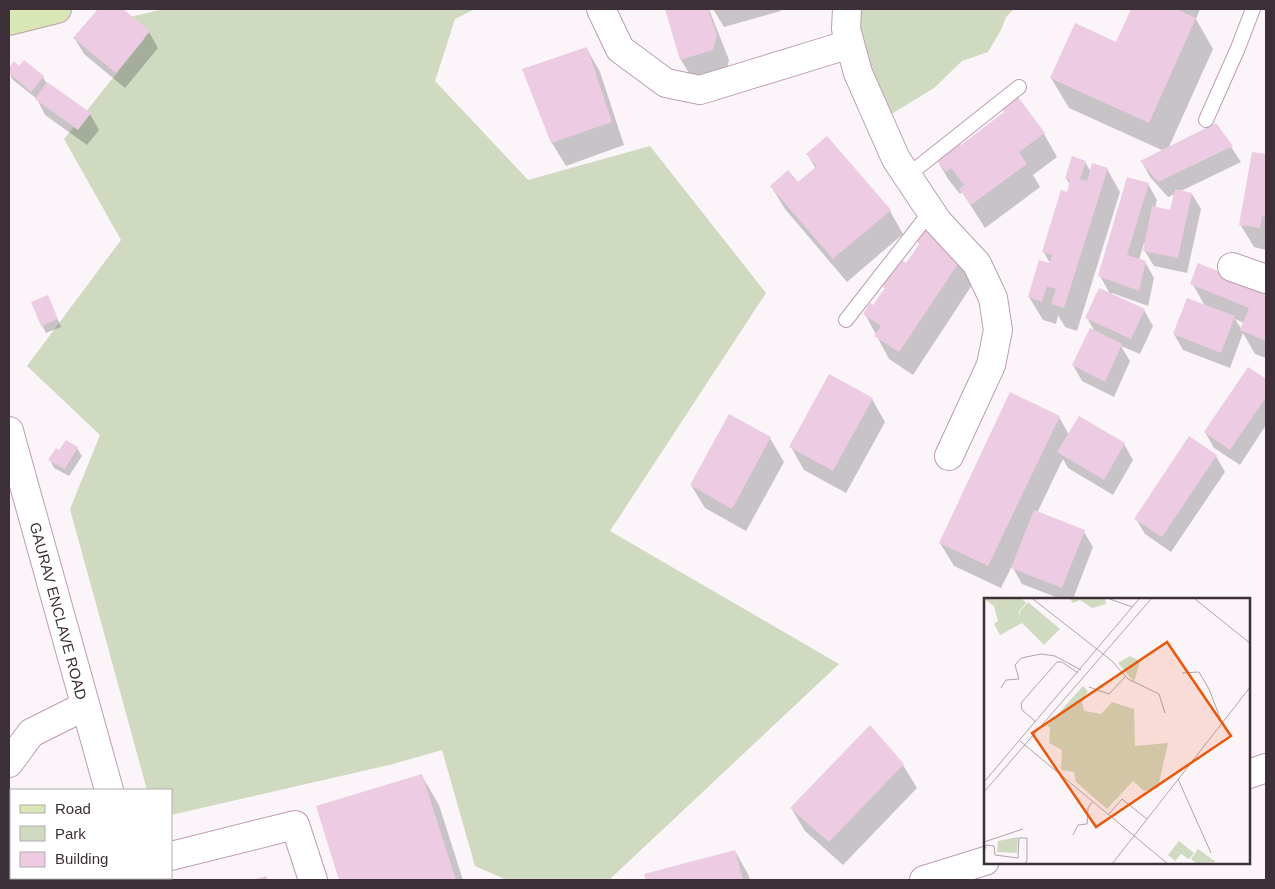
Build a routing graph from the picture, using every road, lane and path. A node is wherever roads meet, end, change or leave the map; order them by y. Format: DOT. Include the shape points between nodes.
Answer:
graph roads {
  1 [pos="57,9"];
  2 [pos="601,9"];
  3 [pos="847,9"];
  4 [pos="1253,9"];
  5 [pos="9,22"];
  6 [pos="850,44"];
  7 [pos="1019,87"];
  8 [pos="1206,120"];
  9 [pos="907,176"];
  10 [pos="931,211"];
  11 [pos="1232,267"];
  12 [pos="1266,279"];
  13 [pos="846,320"];
  14 [pos="9,431"];
  15 [pos="949,456"];
  16 [pos="85,706"];
  17 [pos="9,763"];
  18 [pos="1266,768"];
  19 [pos="1250,774"];
  20 [pos="109,789"];
  21 [pos="172,856"];
  22 [pos="984,861"];
  23 [pos="312,880"];
  24 [pos="924,880"];
  1 -- 5 [label="main road"];
  2 -- 6 [label="street" via="620,49 666,83 700,90"];
  3 -- 6 [label="street" via="846,29"];
  4 -- 8 [label="lane"];
  6 -- 9 [label="street" via="858,72 896,159"];
  7 -- 9 [label="lane"];
  9 -- 10 [label="street"];
  10 -- 13 [label="lane"];
  10 -- 15 [label="street" via="978,264 993,298 998,330 991,365"];
  11 -- 12 [label="street"];
  14 -- 16 [label="street, GAURAV ENCLAVE ROAD"];
  16 -- 17 [label="street" via="31,733"];
  16 -- 20 [label="street, GAURAV ENCLAVE ROAD"];
  18 -- 19 [label="street"];
  21 -- 23 [label="street" via="295,825"];
  22 -- 24 [label="street"];
}
